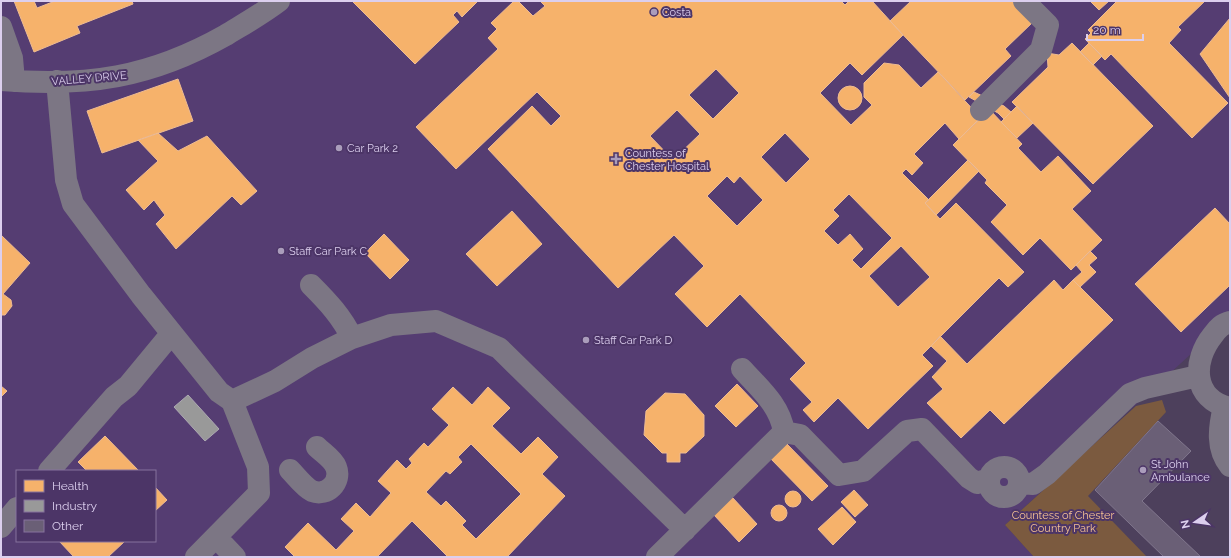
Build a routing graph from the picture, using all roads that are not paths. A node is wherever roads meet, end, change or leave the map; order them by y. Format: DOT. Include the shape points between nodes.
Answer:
graph roads {
  1 [pos="280,1"];
  2 [pos="1024,1"];
  3 [pos="1,27"];
  4 [pos="8,80"];
  5 [pos="57,82"];
  6 [pos="981,110"];
  7 [pos="311,285"];
  8 [pos="1230,322"];
  9 [pos="170,334"];
  10 [pos="352,338"];
  11 [pos="742,369"];
  12 [pos="1198,376"];
  13 [pos="232,401"];
  14 [pos="1227,408"];
  15 [pos="784,432"];
  16 [pos="317,447"];
  17 [pos="1230,466"];
  18 [pos="50,470"];
  19 [pos="290,470"];
  20 [pos="16,509"];
  21 [pos="1,527"];
  22 [pos="686,530"];
  23 [pos="216,537"];
  24 [pos="196,557"];
  25 [pos="236,557"];
  26 [pos="658,557"];
  1 -- 5 [label="street, VALLEY DRIVE" via="243,26 165,64 125,76"];
  2 -- 6 [label="street" via="1048,25 1041,50"];
  3 -- 4 [label="street" via="12,58"];
  4 -- 5 [label="street, VALLEY DRIVE"];
  5 -- 9 [label="street" via="66,180 73,204"];
  7 -- 10 [label="street" via="344,322"];
  8 -- 12 [label="street" via="1224,323 1210,339 1203,352"];
  9 -- 13 [label="street" via="204,376"];
  9 -- 18 [label="street" via="128,386 109,402"];
  10 -- 13 [label="street" via="312,358 275,381"];
  10 -- 22 [label="street" via="391,325 436,321 498,348"];
  11 -- 15 [label="street" via="776,407"];
  12 -- 14 [label="street" via="1211,399"];
  12 -- 15 [label="street" via="1130,394 1047,474 1033,484 1019,483 1015,472 1006,467 994,470 989,479 977,483 969,478 922,428 907,431 863,471 839,475 800,435"];
  13 -- 23 [label="street" via="258,467 259,493"];
  14 -- 17 [label="street" via="1219,436 1223,456"];
  15 -- 22 [label="street"];
  16 -- 19 [label="street" via="337,469 338,475 333,487 322,492 310,490"];
  20 -- 21 [label="street"];
  22 -- 26 [label="street"];
  23 -- 24 [label="street"];
  23 -- 25 [label="street"];
}
